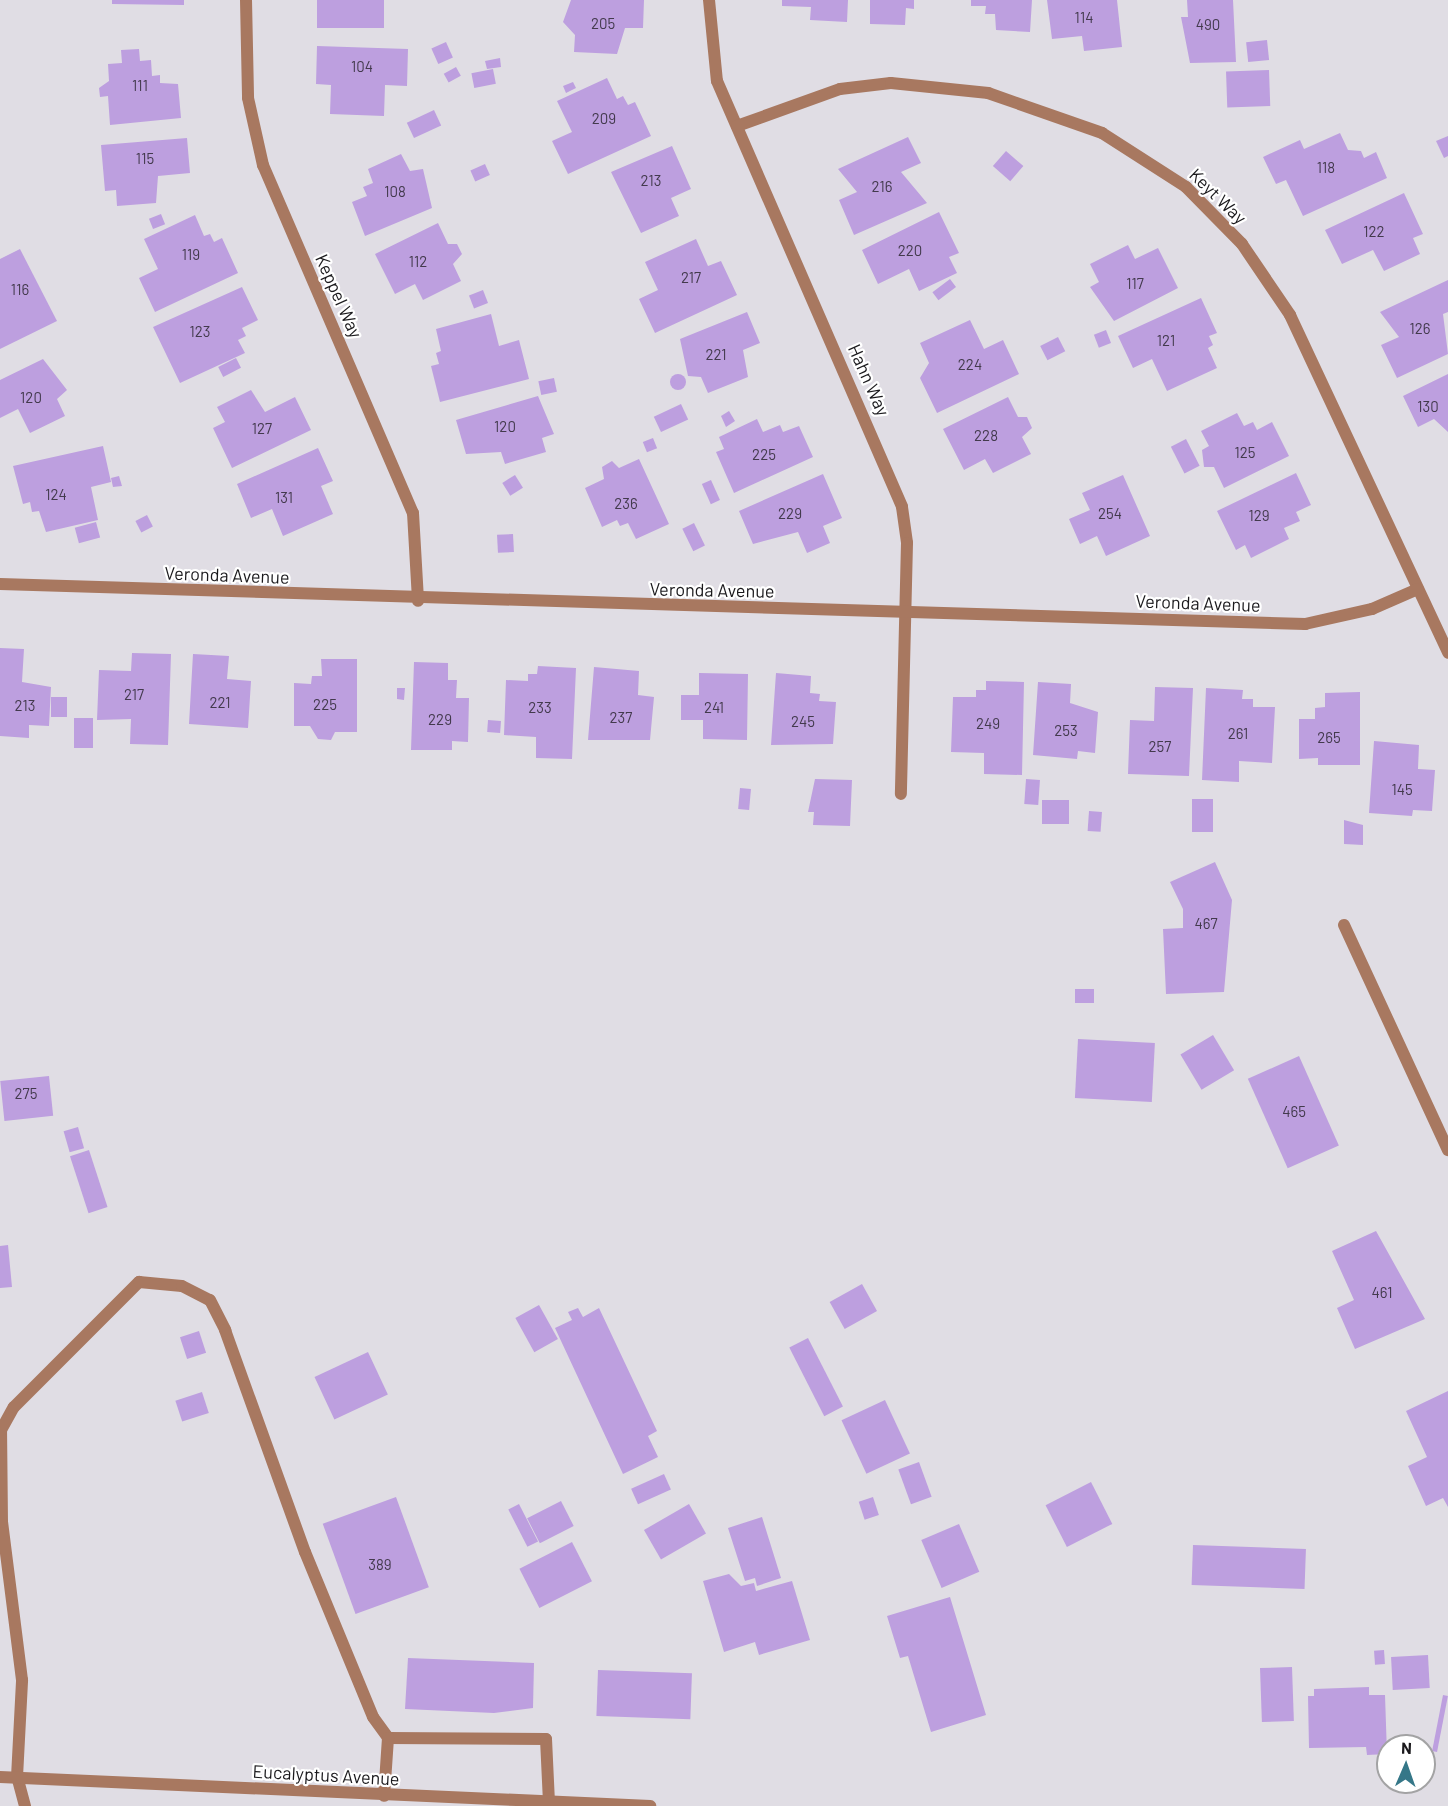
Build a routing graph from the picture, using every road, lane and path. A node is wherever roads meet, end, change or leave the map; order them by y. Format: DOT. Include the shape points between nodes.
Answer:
graph roads {
  1 [pos="246,0"];
  2 [pos="709,0"];
  3 [pos="737,126"];
  4 [pos="0,584"];
  5 [pos="1418,589"];
  6 [pos="418,601"];
  7 [pos="905,613"];
  8 [pos="1448,653"];
  9 [pos="901,794"];
  10 [pos="1344,925"];
  11 [pos="1448,1150"];
  12 [pos="388,1738"];
  13 [pos="0,1777"];
  14 [pos="17,1777"];
  15 [pos="384,1796"];
  16 [pos="549,1802"];
  17 [pos="25,1806"];
  18 [pos="651,1806"];
  1 -- 6 [label="street, Keppel Way" via="248,98 263,165 413,513"];
  2 -- 3 [label="street, Hahn Way" via="717,81"];
  3 -- 5 [label="street, Keyt Way" via="840,89 891,84 988,93 1034,106 1102,133 1141,155 1213,213 1290,315"];
  3 -- 7 [label="street, Hahn Way" via="893,478 907,543"];
  4 -- 6 [label="street, Veronda Avenue"];
  5 -- 7 [label="street, Veronda Avenue" via="1372,609 1305,624"];
  5 -- 8 [label="street, Keyt Way"];
  6 -- 7 [label="street, Veronda Avenue"];
  7 -- 9 [label="street, Hahn Way"];
  10 -- 11 [label="street"];
  12 -- 14 [label="street" via="373,1717 305,1552 210,1300 182,1286 139,1282 14,1407 1,1430 2,1522 22,1680"];
  12 -- 15 [label="street"];
  12 -- 16 [label="street" via="546,1739"];
  13 -- 14 [label="street, Eucalyptus Avenue"];
  14 -- 15 [label="street, Eucalyptus Avenue"];
  14 -- 17 [label="street"];
  15 -- 16 [label="street, Eucalyptus Avenue"];
  16 -- 18 [label="street, Eucalyptus Avenue"];
}
